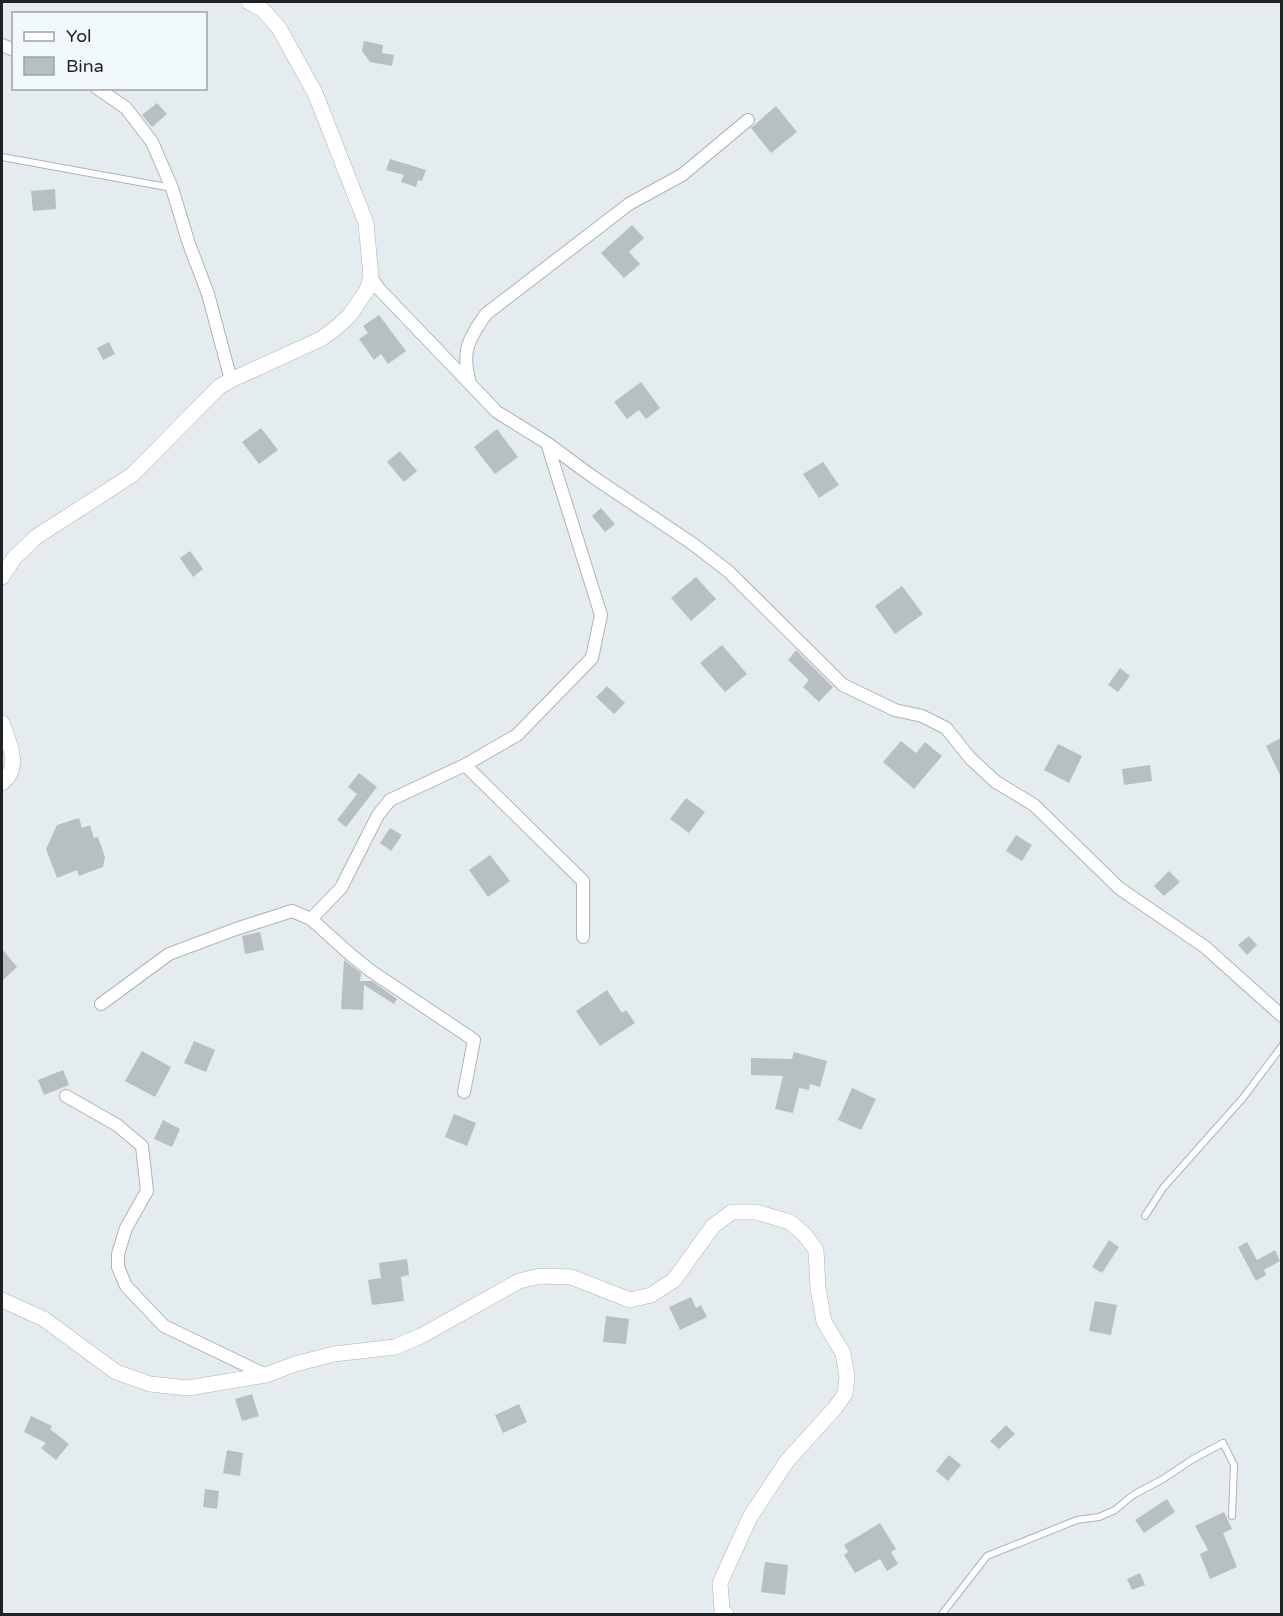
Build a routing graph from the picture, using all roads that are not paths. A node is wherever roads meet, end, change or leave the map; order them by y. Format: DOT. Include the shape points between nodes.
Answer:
graph roads {
  1 [pos="249,2"];
  2 [pos="99,90"];
  3 [pos="748,120"];
  4 [pos="2,156"];
  5 [pos="172,188"];
  6 [pos="371,277"];
  7 [pos="231,380"];
  8 [pos="470,384"];
  9 [pos="547,443"];
  10 [pos="2,577"];
  11 [pos="2,723"];
  12 [pos="465,765"];
  13 [pos="2,783"];
  14 [pos="311,919"];
  15 [pos="583,937"];
  16 [pos="101,1004"];
  17 [pos="1281,1016"];
  18 [pos="1281,1046"];
  19 [pos="464,1092"];
  20 [pos="66,1096"];
  21 [pos="1144,1216"];
  22 [pos="2,1300"];
  23 [pos="266,1375"];
  24 [pos="1232,1516"];
  25 [pos="726,1614"];
  26 [pos="942,1614"];
  1 -- 6 [label="street" via="263,10 279,28 315,93 366,224"];
  2 -- 5 [label="street" via="126,108 152,142"];
  3 -- 8 [label="street" via="682,175 629,204 486,314 470,337 465,354"];
  4 -- 5 [label="lane"];
  5 -- 7 [label="street" via="208,294"];
  6 -- 7 [label="street" via="367,290 336,328 321,339"];
  6 -- 8 [label="street"];
  7 -- 10 [label="street" via="219,387 132,475 36,537 14,558"];
  8 -- 9 [label="street" via="497,412"];
  9 -- 12 [label="street" via="601,615 592,658 517,735"];
  9 -- 17 [label="street" via="729,572 843,686 946,728 970,758 996,782 1034,806 1119,888 1205,947"];
  11 -- 13 [label="street" via="14,756 8,778"];
  12 -- 14 [label="street" via="390,800 378,814 342,888"];
  12 -- 15 [label="street" via="583,881"];
  14 -- 16 [label="street" via="292,911 169,954"];
  14 -- 19 [label="street" via="357,961 474,1040"];
  18 -- 21 [label="lane" via="1243,1098 1163,1188"];
  20 -- 23 [label="street" via="117,1125 142,1146 147,1191 126,1228 118,1254 118,1267 126,1286 164,1326"];
  22 -- 23 [label="street" via="44,1319 116,1372 150,1384 188,1388"];
  23 -- 25 [label="street" via="334,1354 395,1347 519,1281 540,1276 571,1277 630,1300 651,1295 674,1280 713,1226 732,1212 756,1212 790,1222 816,1250 824,1322 843,1353 845,1394 787,1461 750,1517 720,1583"];
  24 -- 26 [label="lane" via="1234,1465 1222,1443 1115,1510 1077,1520 987,1556"];
}
